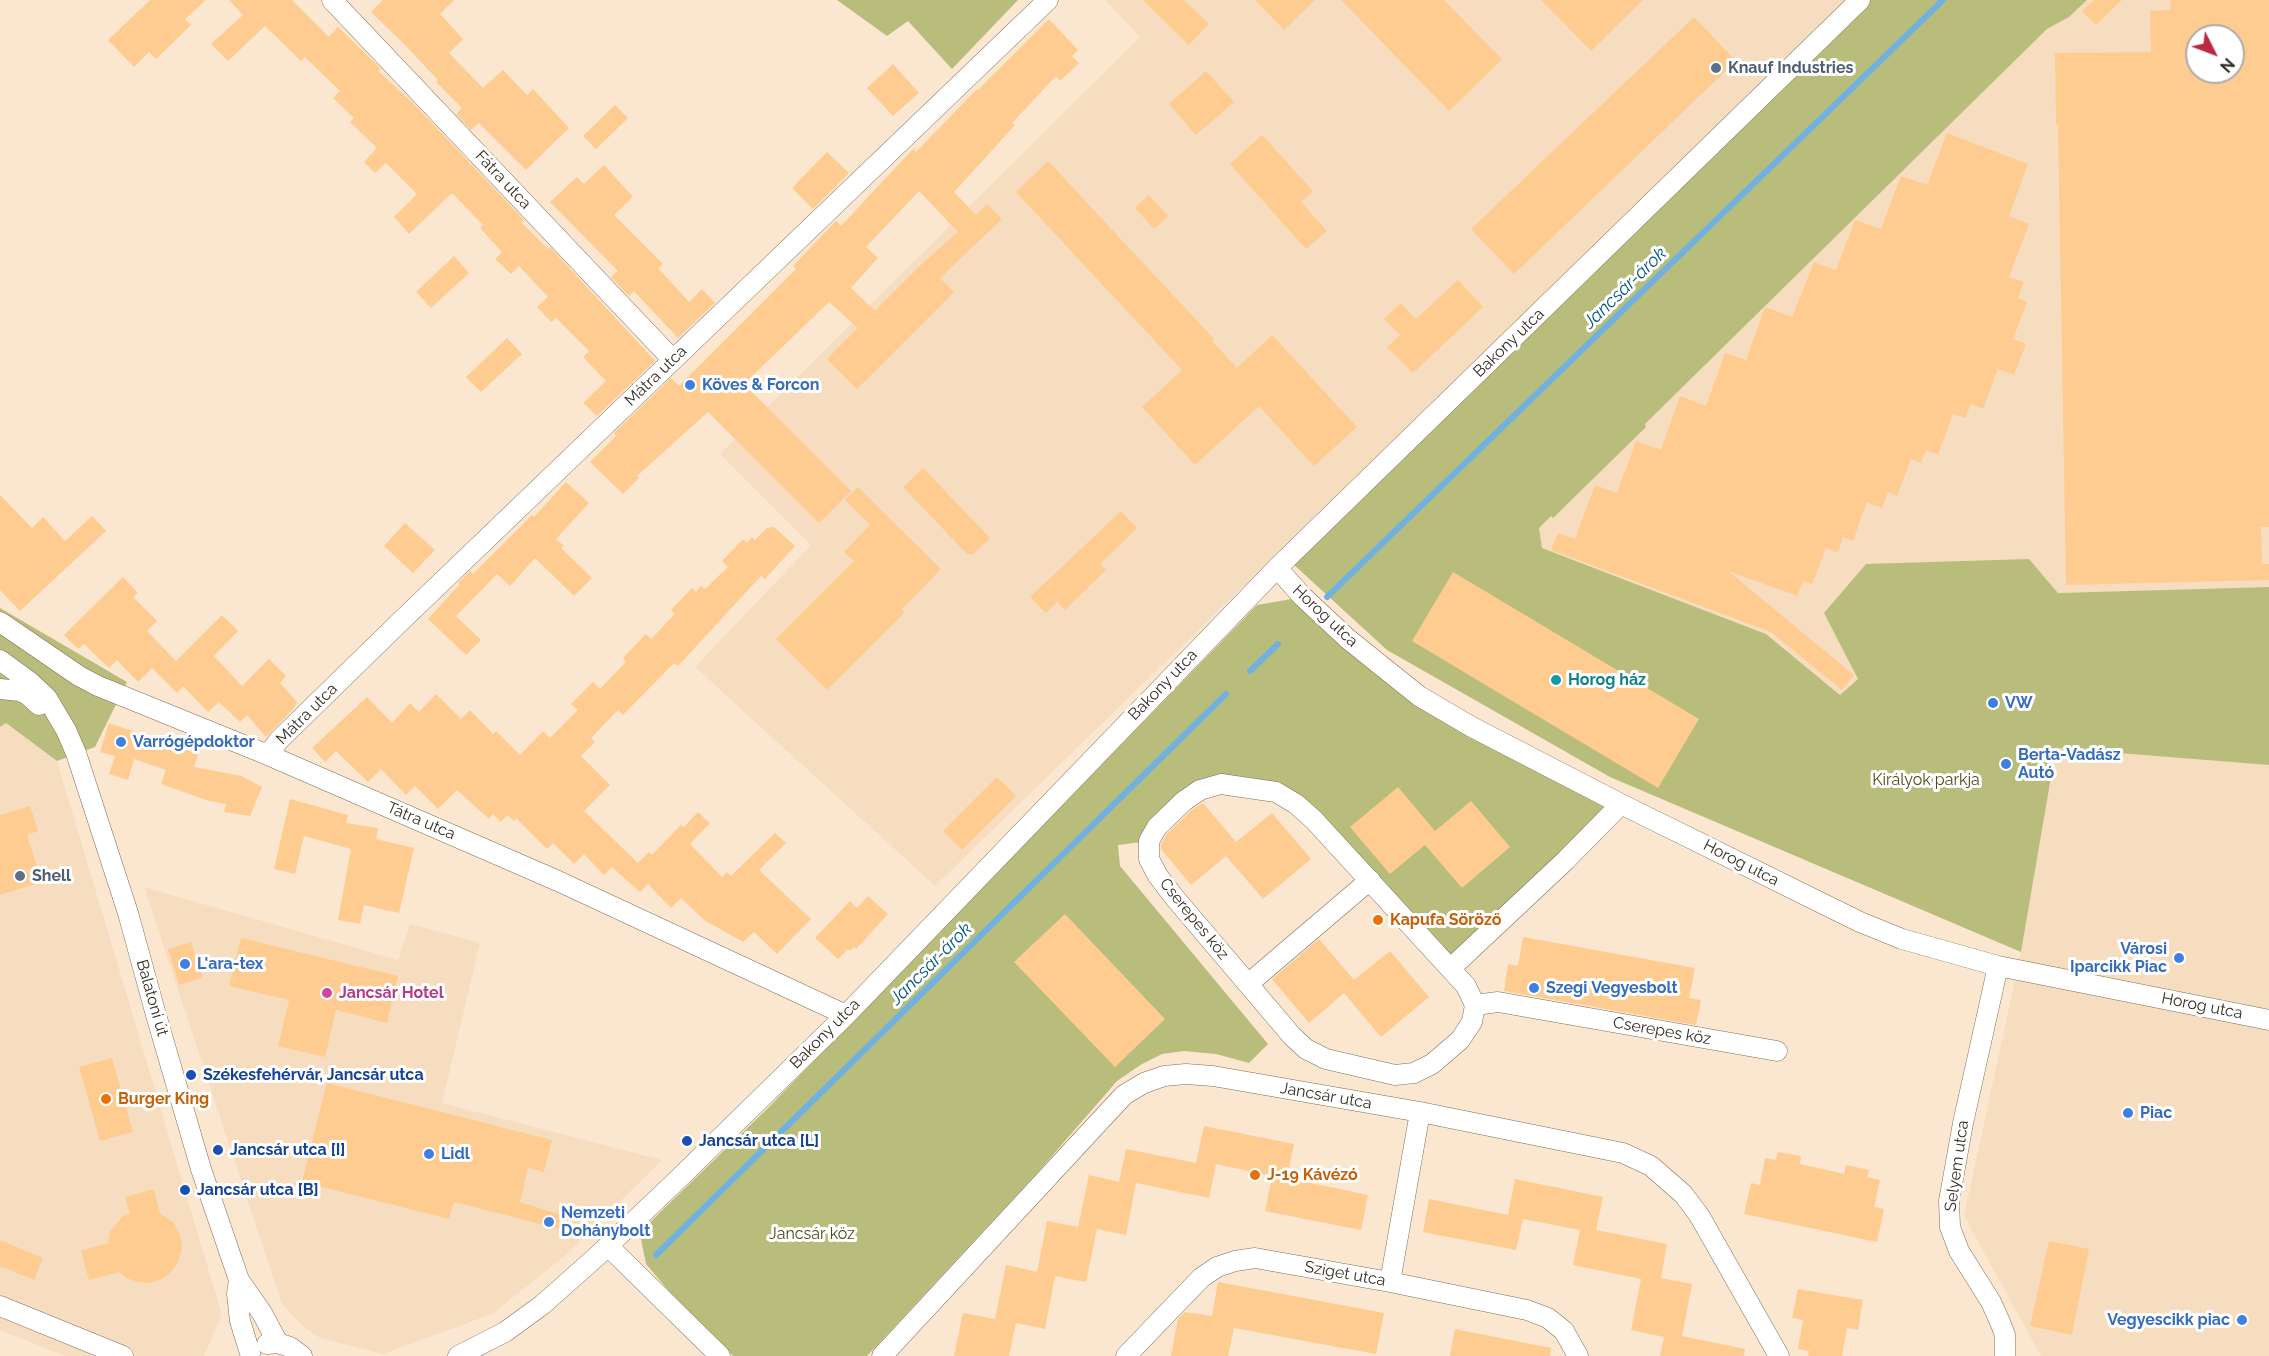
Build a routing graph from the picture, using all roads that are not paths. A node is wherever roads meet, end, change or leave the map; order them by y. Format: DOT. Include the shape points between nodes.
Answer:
graph roads {
  1 [pos="333,0"];
  2 [pos="1048,0"];
  3 [pos="1860,0"];
  4 [pos="673,360"];
  5 [pos="1277,568"];
  6 [pos="0,622"];
  7 [pos="0,660"];
  8 [pos="0,689"];
  9 [pos="59,717"];
  10 [pos="268,755"];
  11 [pos="1621,804"];
  12 [pos="1370,880"];
  13 [pos="1998,966"];
  14 [pos="1451,968"];
  15 [pos="1248,984"];
  16 [pos="1475,1005"];
  17 [pos="846,1015"];
  18 [pos="2269,1020"];
  19 [pos="1777,1051"];
  20 [pos="1420,1112"];
  21 [pos="608,1246"];
  22 [pos="239,1281"];
  23 [pos="1390,1282"];
  24 [pos="0,1306"];
  25 [pos="279,1343"];
  26 [pos="104,1352"];
  27 [pos="249,1354"];
  28 [pos="123,1356"];
  29 [pos="302,1356"];
  30 [pos="458,1356"];
  31 [pos="720,1356"];
  32 [pos="882,1356"];
  33 [pos="1126,1356"];
  34 [pos="1578,1356"];
  35 [pos="1779,1356"];
  36 [pos="2005,1356"];
  1 -- 4 [label="street, Fátra utca"];
  2 -- 4 [label="street, Mátra utca"];
  3 -- 5 [label="street, Bakony utca"];
  4 -- 10 [label="street, Mátra utca" via="303,716"];
  5 -- 11 [label="street, Horog utca" via="1348,639 1419,696"];
  5 -- 17 [label="street, Bakony utca"];
  6 -- 10 [label="street, Tátra utca" via="98,686"];
  7 -- 9 [label="street, Balatoni út" via="38,690"];
  8 -- 9 [label="street" via="11,688 28,695"];
  9 -- 22 [label="street, Balatoni út" via="76,753 121,889 201,1169"];
  10 -- 17 [label="street, Tátra utca" via="558,881"];
  11 -- 13 [label="street, Horog utca" via="1860,922 1902,939"];
  11 -- 14 [label="street"];
  12 -- 14 [label="street, Cserepes köz"];
  12 -- 15 [label="street"];
  12 -- 15 [label="street, Cserepes köz" via="1314,820 1276,792 1221,784 1200,790 1184,801 1157,826 1149,841 1149,859 1174,897"];
  13 -- 18 [label="street, Horog utca"];
  13 -- 36 [label="street, Selyem utca" via="1949,1202 1950,1227 1959,1251 2000,1322 2005,1335"];
  14 -- 16 [label="street, Cserepes köz"];
  15 -- 16 [label="street, Cserepes köz" via="1306,1049 1326,1059 1395,1075 1414,1073 1432,1064 1460,1040 1472,1022"];
  16 -- 19 [label="street, Cserepes köz" via="1498,1002"];
  17 -- 21 [label="street, Bakony utca"];
  20 -- 23 [label="street"];
  20 -- 32 [label="street, Jancsár utca" via="1213,1076 1164,1076 1144,1083 1124,1095"];
  20 -- 35 [label="street, Jancsár utca" via="1623,1153 1651,1166 1683,1194 1699,1215"];
  21 -- 30 [label="street, Bakony utca" via="558,1292 505,1332"];
  21 -- 31 [label="street"];
  22 -- 25 [label="street, Balatoni út"];
  22 -- 27 [label="street, Balatoni út" via="240,1321"];
  23 -- 33 [label="street, Sziget utca" via="1255,1258 1234,1261 1202,1278"];
  23 -- 34 [label="street, Sziget utca" via="1527,1310 1548,1318 1564,1331"];
  24 -- 26 [label="street"];
  25 -- 27 [label="street" via="263,1345"];
  25 -- 29 [label="street"];
  26 -- 28 [label="street"];
}
